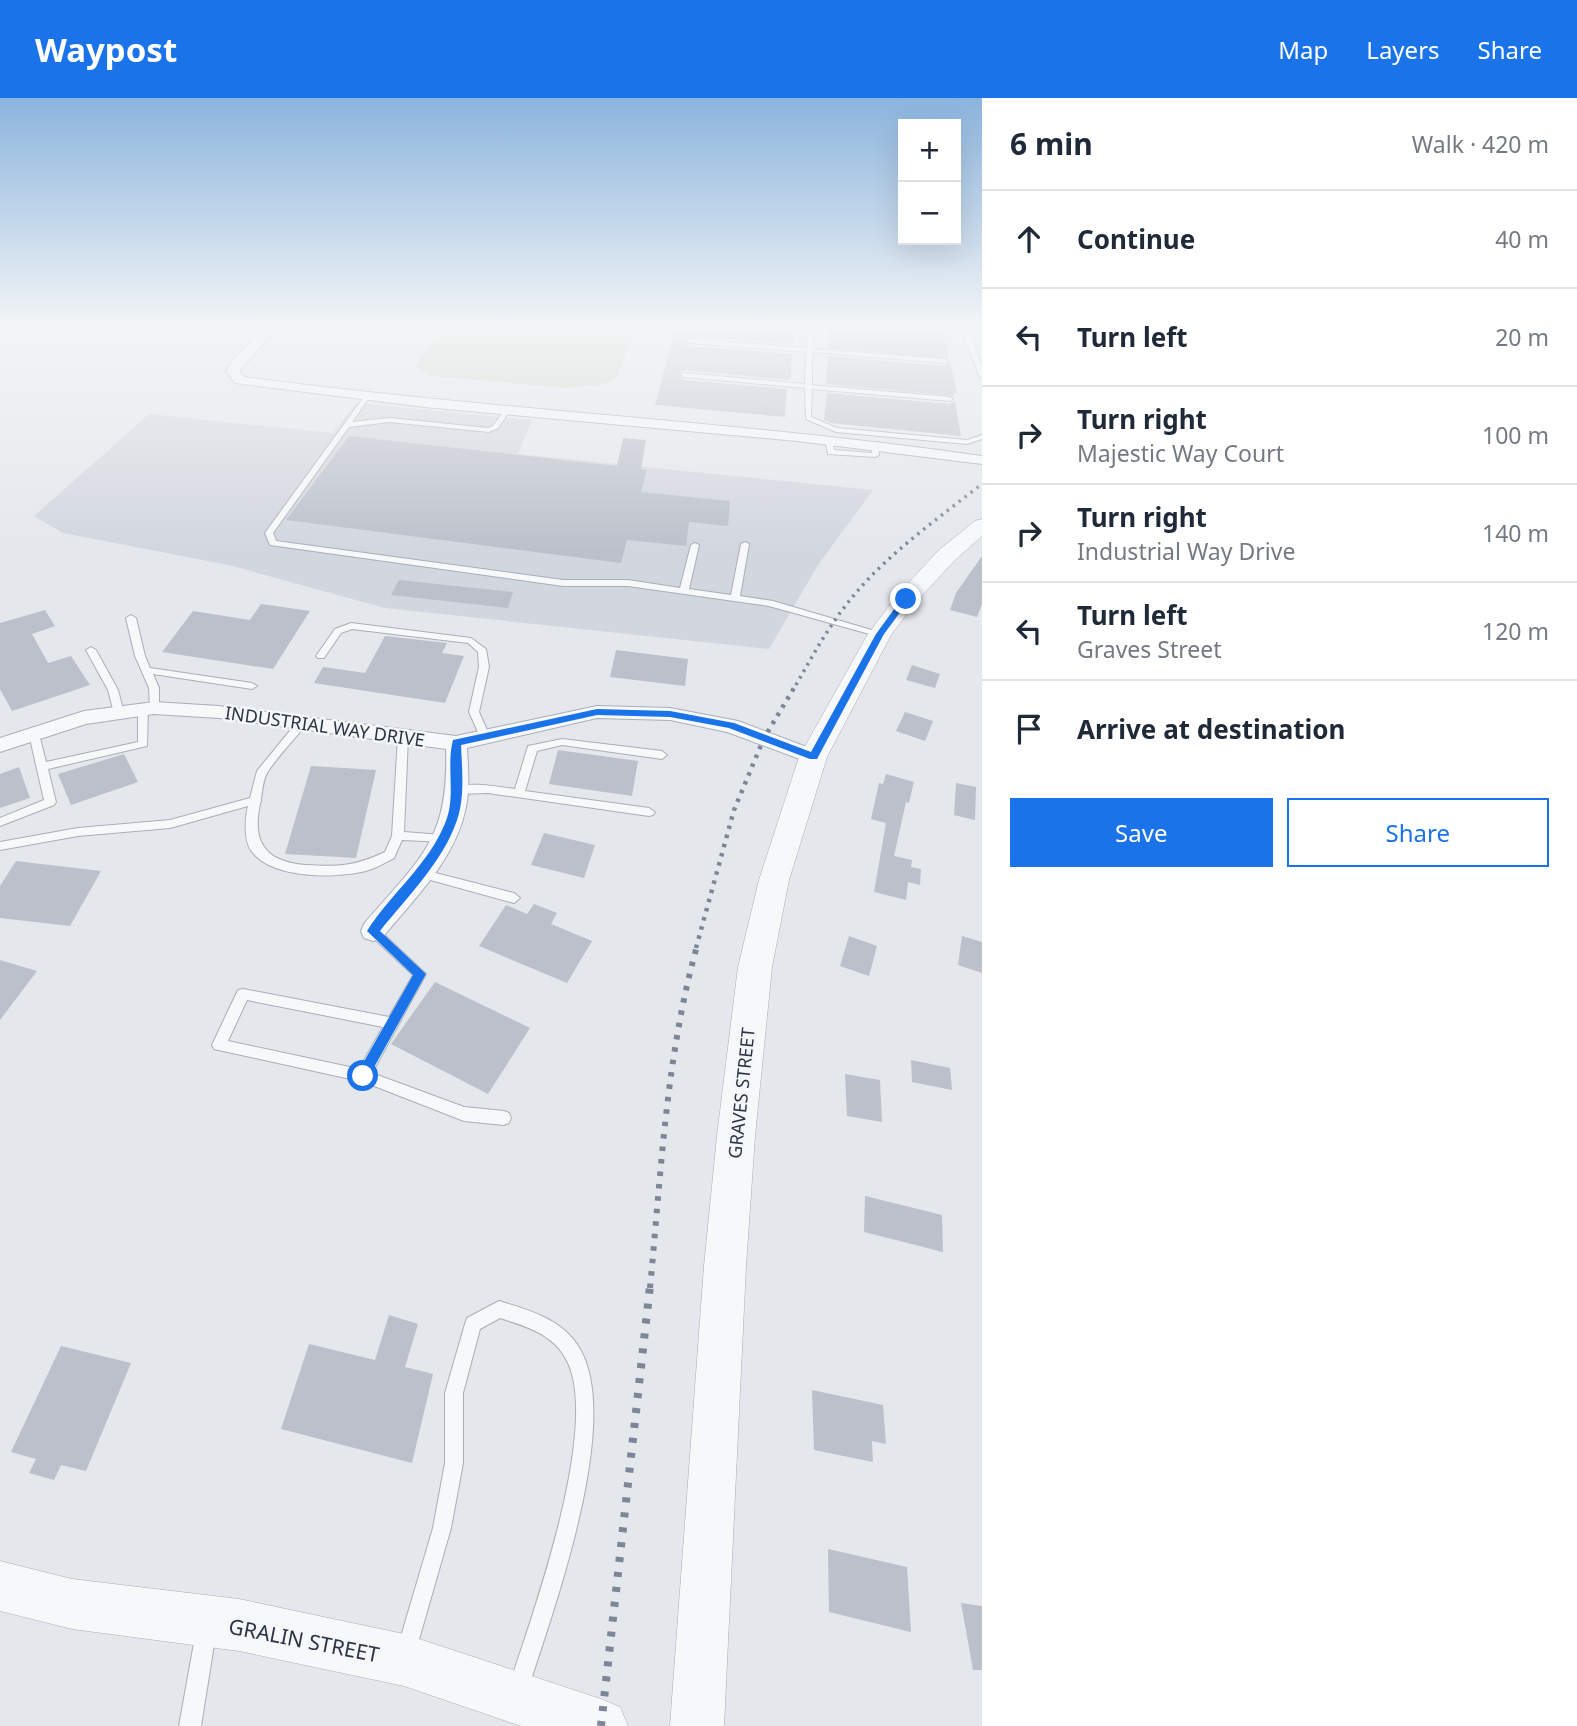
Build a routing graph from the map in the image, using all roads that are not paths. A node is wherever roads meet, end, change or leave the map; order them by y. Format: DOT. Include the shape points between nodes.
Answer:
graph roads {
  1 [pos="365,399"];
  2 [pos="408,399"];
  3 [pos="808,399"];
  4 [pos="940,399"];
  5 [pos="950,400"];
  6 [pos="508,409"];
  7 [pos="347,425"];
  8 [pos="982,437"];
  9 [pos="982,460"];
  10 [pos="982,525"];
  11 [pos="745,544"];
  12 [pos="695,545"];
  13 [pos="684,591"];
  14 [pos="736,598"];
  15 [pos="131,618"];
  16 [pos="880,634"];
  17 [pos="91,650"];
  18 [pos="321,656"];
  19 [pos="146,670"];
  20 [pos="252,686"];
  21 [pos="148,709"];
  22 [pos="120,713"];
  23 [pos="300,723"];
  24 [pos="34,734"];
  25 [pos="403,737"];
  26 [pos="485,737"];
  27 [pos="456,743"];
  28 [pos="0,745"];
  29 [pos="662,755"];
  30 [pos="813,757"];
  31 [pos="42,767"];
  32 [pos="456,790"];
  33 [pos="519,794"];
  34 [pos="255,800"];
  35 [pos="649,812"];
  36 [pos="0,822"];
  37 [pos="398,836"];
  38 [pos="443,839"];
  39 [pos="0,846"];
  40 [pos="420,873"];
  41 [pos="514,898"];
  42 [pos="373,931"];
  43 [pos="392,1023"];
  44 [pos="362,1075"];
  45 [pos="504,1118"];
  46 [pos="0,1586"];
  47 [pos="208,1621"];
  48 [pos="404,1660"];
  49 [pos="558,1715"];
  50 [pos="190,1726"];
  51 [pos="697,1726"];
  1 -- 7 [label="lane"];
  2 -- 6 [label="street"];
  3 -- 8 [label="lane" via="808,418 836,430 968,442"];
  4 -- 5 [label="lane"];
  6 -- 7 [label="lane" via="489,430 389,420"];
  6 -- 9 [label="street" via="876,444"];
  7 -- 13 [label="lane" via="269,533 273,544 563,583 619,582"];
  10 -- 16 [label="street, GRAVES STREET" via="947,555"];
  11 -- 14 [label="lane"];
  12 -- 13 [label="lane"];
  13 -- 14 [label="lane"];
  14 -- 16 [label="lane"];
  15 -- 19 [label="lane"];
  16 -- 30 [label="street, GRAVES STREET"];
  17 -- 22 [label="lane"];
  18 -- 26 [label="lane" via="338,631 351,626 471,641 484,651 474,712"];
  19 -- 20 [label="lane"];
  19 -- 21 [label="lane" via="154,688"];
  21 -- 22 [label="street, INDUSTRIAL WAY DRIVE"];
  21 -- 23 [label="street, INDUSTRIAL WAY DRIVE" via="219,712"];
  21 -- 31 [label="lane" via="143,744"];
  22 -- 24 [label="street, INDUSTRIAL WAY DRIVE" via="84,718"];
  23 -- 25 [label="street, INDUSTRIAL WAY DRIVE"];
  23 -- 34 [label="lane" via="261,774"];
  24 -- 28 [label="street, INDUSTRIAL WAY DRIVE"];
  24 -- 31 [label="lane"];
  25 -- 27 [label="street, INDUSTRIAL WAY DRIVE"];
  25 -- 37 [label="lane"];
  26 -- 27 [label="street, INDUSTRIAL WAY DRIVE"];
  26 -- 30 [label="street, INDUSTRIAL WAY DRIVE" via="597,712 670,714 731,726"];
  27 -- 32 [label="street"];
  29 -- 33 [label="lane" via="562,742 532,748"];
  30 -- 51 [label="street, GRAVES STREET" via="774,880 755,967 741,1083 724,1266"];
  31 -- 36 [label="lane" via="50,802"];
  32 -- 33 [label="lane"];
  32 -- 38 [label="street" via="453,819"];
  33 -- 35 [label="lane"];
  34 -- 37 [label="lane" via="251,817 255,846 287,868 337,871 367,866 390,855"];
  34 -- 39 [label="lane" via="170,824 78,832"];
  37 -- 38 [label="lane"];
  38 -- 40 [label="street"];
  40 -- 41 [label="lane"];
  40 -- 42 [label="street"];
  42 -- 43 [label="lane" via="420,974"];
  43 -- 44 [label="lane"];
  43 -- 44 [label="lane" via="243,994 219,1045"];
  44 -- 45 [label="lane" via="464,1114"];
  46 -- 47 [label="street, GRALIN STREET" via="72,1604"];
  47 -- 48 [label="street, GRALIN STREET"];
  47 -- 50 [label="lane"];
  48 -- 49 [label="street, GRALIN STREET"];
  48 -- 49 [label="lane" via="442,1528 454,1463 454,1393 473,1324 499,1309 549,1326 575,1356 585,1387 584,1443 559,1557"];
}
